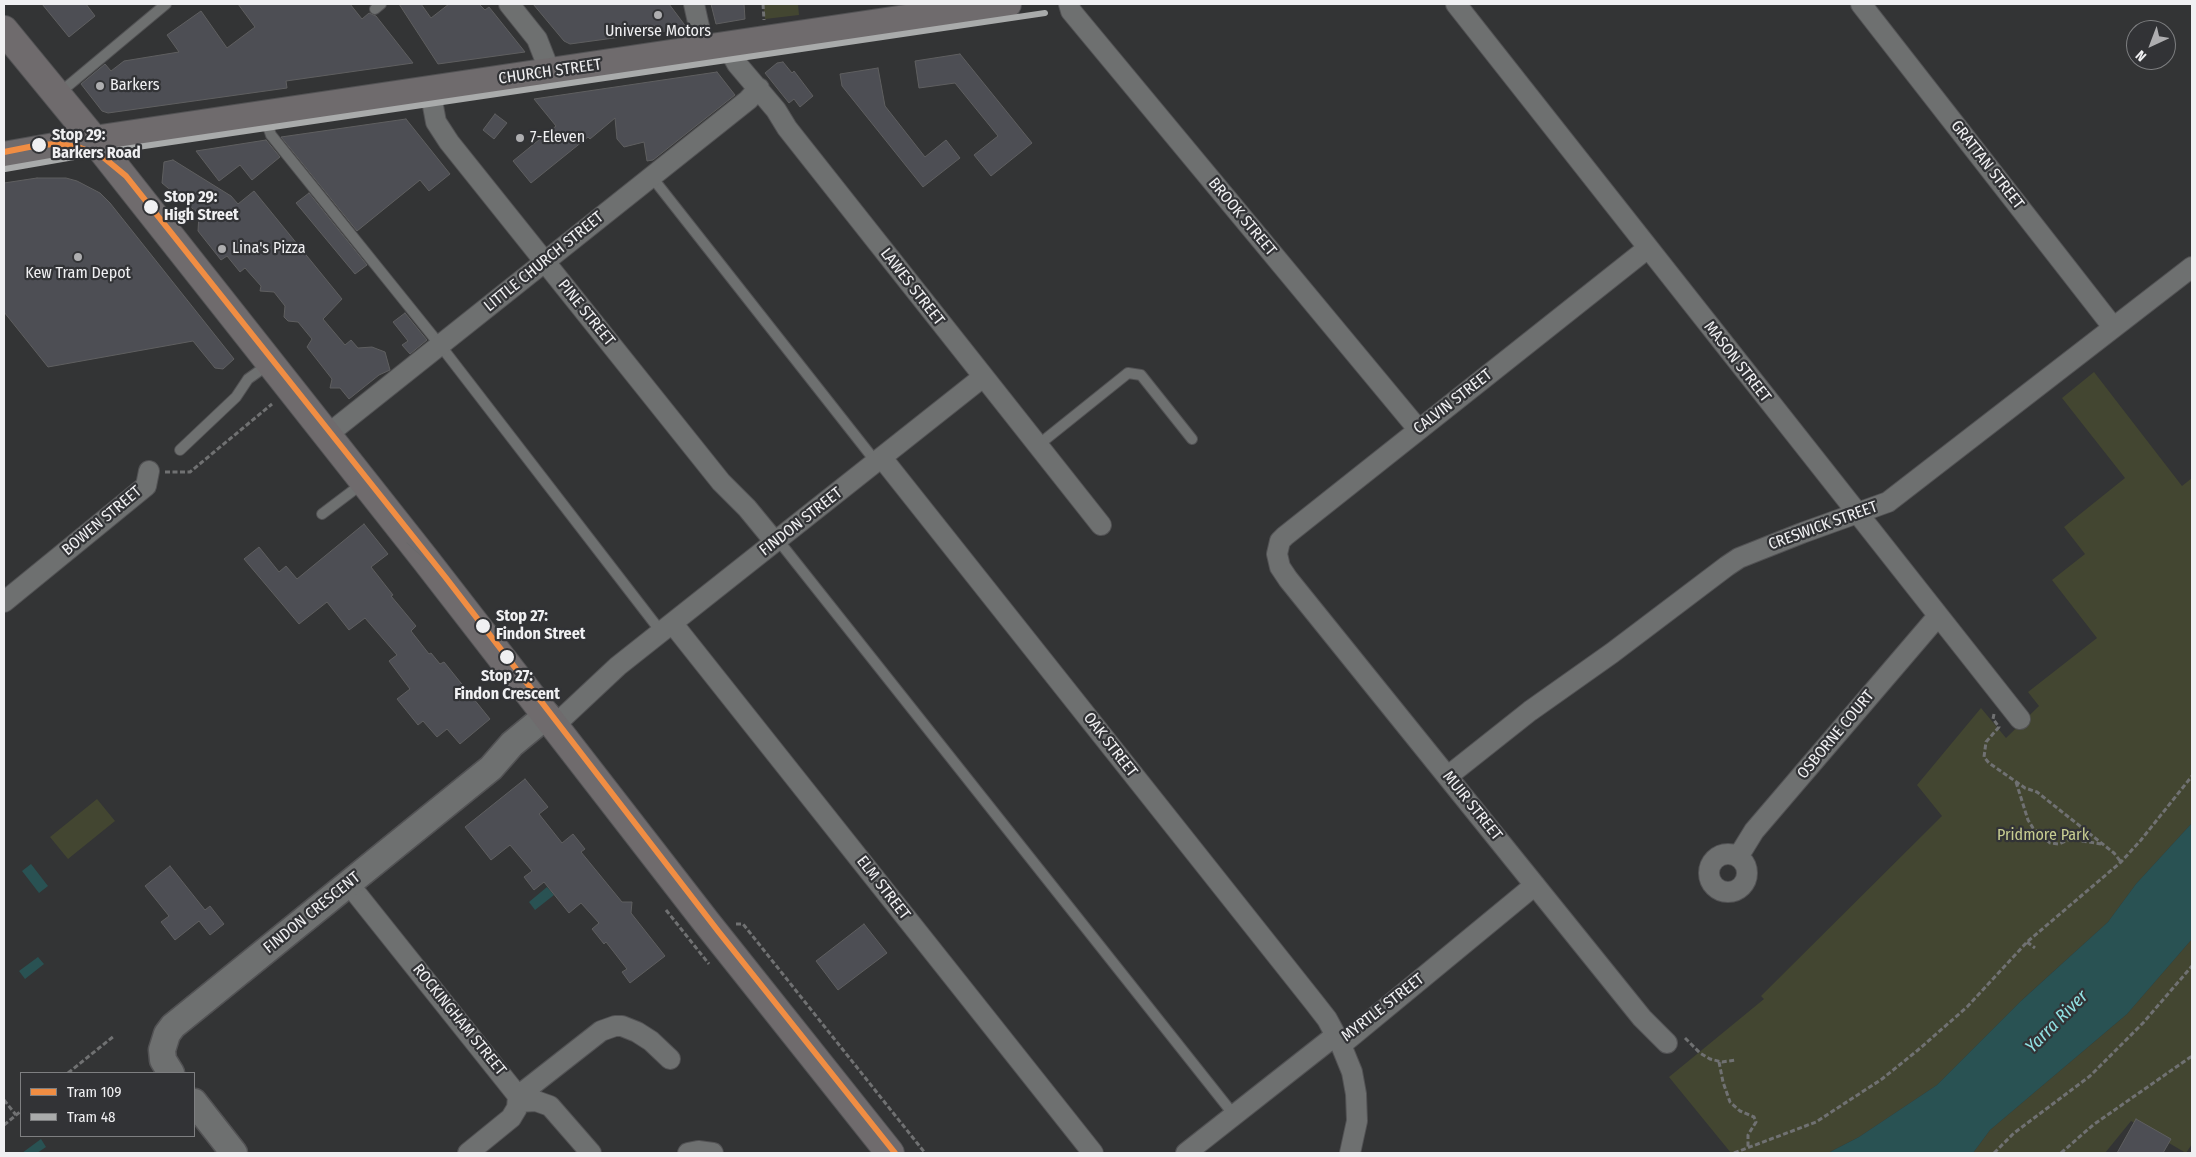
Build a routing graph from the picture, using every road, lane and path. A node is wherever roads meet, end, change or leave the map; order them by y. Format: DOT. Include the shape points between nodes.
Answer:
graph roads {
  1 [pos="166,4"];
  2 [pos="509,4"];
  3 [pos="694,4"];
  4 [pos="1007,4"];
  5 [pos="1069,4"];
  6 [pos="1456,4"];
  7 [pos="1861,4"];
  8 [pos="4,30"];
  9 [pos="716,48"];
  10 [pos="550,72"];
  11 [pos="759,88"];
  12 [pos="430,90"];
  13 [pos="56,96"];
  14 [pos="264,115"];
  15 [pos="94,140"];
  16 [pos="4,156"];
  17 [pos="651,176"];
  18 [pos="1648,248"];
  19 [pos="545,262"];
  20 [pos="2192,267"];
  21 [pos="2113,327"];
  22 [pos="440,345"];
  23 [pos="270,363"];
  24 [pos="983,376"];
  25 [pos="272,404"];
  26 [pos="1418,429"];
  27 [pos="327,435"];
  28 [pos="1192,439"];
  29 [pos="1037,446"];
  30 [pos="180,450"];
  31 [pos="879,460"];
  32 [pos="150,471"];
  33 [pos="364,482"];
  34 [pos="322,514"];
  35 [pos="1857,515"];
  36 [pos="1101,525"];
  37 [pos="773,544"];
  38 [pos="1280,567"];
  39 [pos="4,602"];
  40 [pos="1938,616"];
  41 [pos="667,628"];
  42 [pos="2000,695"];
  43 [pos="2020,719"];
  44 [pos="551,720"];
  45 [pos="1448,776"];
  46 [pos="2192,776"];
  47 [pos="2016,782"];
  48 [pos="2103,844"];
  49 [pos="1738,857"];
  50 [pos="2121,862"];
  51 [pos="348,883"];
  52 [pos="1535,885"];
  53 [pos="743,924"];
  54 [pos="2027,942"];
  55 [pos="2035,948"];
  56 [pos="2192,966"];
  57 [pos="114,1036"];
  58 [pos="1674,1039"];
  59 [pos="1338,1040"];
  60 [pos="2192,1056"];
  61 [pos="670,1059"];
  62 [pos="1736,1060"];
  63 [pos="1719,1062"];
  64 [pos="69,1072"];
  65 [pos="170,1072"];
  66 [pos="518,1099"];
  67 [pos="4,1100"];
  68 [pos="195,1103"];
  69 [pos="20,1112"];
  70 [pos="16,1115"];
  71 [pos="1234,1115"];
  72 [pos="4,1125"];
  73 [pos="1748,1147"];
  74 [pos="234,1153"];
  75 [pos="468,1153"];
  76 [pos="591,1153"];
  77 [pos="688,1153"];
  78 [pos="713,1153"];
  79 [pos="890,1153"];
  80 [pos="924,1153"];
  81 [pos="1092,1153"];
  82 [pos="1186,1153"];
  83 [pos="1350,1153"];
  84 [pos="1734,1153"];
  85 [pos="1994,1153"];
  86 [pos="2061,1153"];
  1 -- 13 [label="lane"];
  2 -- 10 [label="street" via="537,39"];
  3 -- 9 [label="street, LAWES STREET"];
  4 -- 9 [label="main road, CHURCH STREET"];
  5 -- 26 [label="street, BROOK STREET" via="1071,11"];
  6 -- 18 [label="street, MASON STREET"];
  7 -- 21 [label="street, GRATTAN STREET"];
  8 -- 13 [label="main road"];
  9 -- 10 [label="main road, CHURCH STREET"];
  9 -- 11 [label="street, LAWES STREET" via="737,64"];
  10 -- 12 [label="main road, CHURCH STREET"];
  11 -- 17 [label="street, LITTLE CHURCH STREET"];
  11 -- 24 [label="street, LAWES STREET" via="786,128"];
  12 -- 14 [label="main road, CHURCH STREET"];
  12 -- 19 [label="street, PINE STREET" via="434,115 444,136"];
  13 -- 15 [label="main road"];
  14 -- 15 [label="main road, CHURCH STREET"];
  14 -- 22 [label="lane" via="268,131"];
  15 -- 16 [label="main road, CHURCH STREET"];
  15 -- 23 [label="main road"];
  17 -- 19 [label="street, LITTLE CHURCH STREET"];
  17 -- 31 [label="lane"];
  18 -- 26 [label="street, CALVIN STREET"];
  18 -- 35 [label="street, MASON STREET"];
  19 -- 22 [label="street, LITTLE CHURCH STREET"];
  19 -- 37 [label="street, PINE STREET"];
  20 -- 21 [label="street, CRESWICK STREET"];
  21 -- 35 [label="street, CRESWICK STREET" via="1900,494"];
  22 -- 27 [label="street, LITTLE CHURCH STREET"];
  22 -- 41 [label="lane"];
  23 -- 27 [label="main road"];
  23 -- 30 [label="lane" via="248,379 236,397"];
  24 -- 29 [label="street, LAWES STREET"];
  24 -- 31 [label="street, FINDON STREET"];
  25 -- 32 [label="path, BOWEN STREET" via="190,472"];
  26 -- 38 [label="street, CALVIN STREET" via="1285,536 1278,547"];
  27 -- 33 [label="main road"];
  28 -- 29 [label="lane" via="1141,374 1128,373"];
  29 -- 36 [label="street, LAWES STREET"];
  31 -- 37 [label="street, FINDON STREET"];
  31 -- 59 [label="street, OAK STREET" via="1295,978"];
  32 -- 39 [label="street, BOWEN STREET" via="146,486"];
  33 -- 34 [label="lane"];
  33 -- 44 [label="main road"];
  35 -- 40 [label="street, MASON STREET"];
  35 -- 45 [label="street, CRESWICK STREET" via="1802,533 1727,566 1530,711"];
  37 -- 41 [label="street, FINDON STREET"];
  37 -- 71 [label="lane"];
  38 -- 45 [label="street, MUIR STREET"];
  40 -- 42 [label="street, MASON STREET"];
  40 -- 49 [label="street, OSBORNE COURT" via="1754,831"];
  41 -- 44 [label="street, FINDON STREET"];
  41 -- 81 [label="street, ELM STREET"];
  42 -- 43 [label="street, MASON STREET"];
  42 -- 47 [label="path" via="1993,719 1999,727 1986,742 1984,757"];
  44 -- 51 [label="street, FINDON CRESCENT" via="519,753 491,768"];
  44 -- 79 [label="main road"];
  45 -- 52 [label="street, MUIR STREET"];
  46 -- 50 [label="path"];
  47 -- 48 [label="path" via="2037,792"];
  47 -- 48 [label="path" via="2028,820 2050,843 2059,844 2070,839"];
  48 -- 50 [label="path"];
  50 -- 54 [label="path"];
  51 -- 65 [label="street, FINDON CRESCENT" via="173,1026 162,1050 163,1060"];
  51 -- 66 [label="street, ROCKINGHAM STREET"];
  52 -- 58 [label="street, MUIR STREET" via="1642,1018"];
  52 -- 59 [label="street, MYRTLE STREET"];
  53 -- 80 [label="path"];
  54 -- 55 [label="path"];
  54 -- 73 [label="path" via="1967,1007 1882,1080 1816,1122"];
  56 -- 85 [label="path" via="2090,1076 2014,1133"];
  57 -- 64 [label="path"];
  58 -- 63 [label="path"];
  59 -- 71 [label="street, MYRTLE STREET"];
  59 -- 83 [label="street, OAK STREET" via="1352,1072 1356,1094 1357,1121"];
  60 -- 86 [label="path" via="2093,1125"];
  61 -- 66 [label="street" via="637,1032 615,1026 601,1031"];
  62 -- 63 [label="path"];
  63 -- 73 [label="path" via="1730,1102 1754,1117 1756,1122 1748,1135"];
  66 -- 75 [label="street" via="518,1108 511,1118"];
  66 -- 76 [label="street" via="550,1106"];
  67 -- 70 [label="path"];
  68 -- 74 [label="street"];
  69 -- 70 [label="path"];
  70 -- 72 [label="path"];
  71 -- 82 [label="street, MYRTLE STREET"];
  73 -- 84 [label="path"];
  77 -- 78 [label="street"];
}
